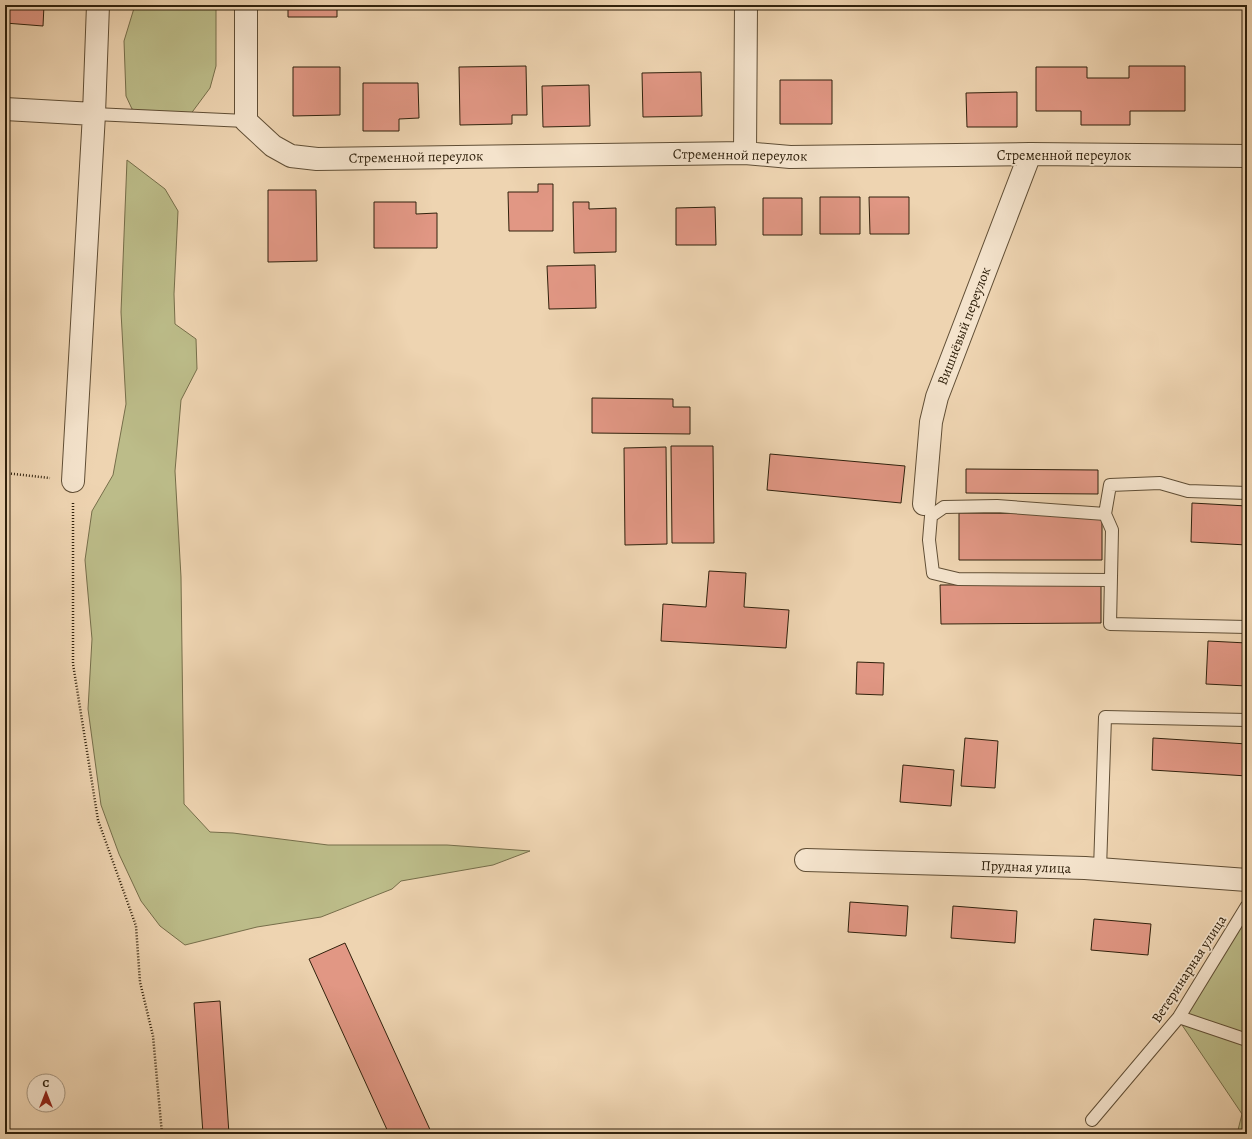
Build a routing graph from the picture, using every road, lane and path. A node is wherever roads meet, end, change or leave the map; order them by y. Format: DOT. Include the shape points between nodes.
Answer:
graph roads {
  1 [pos="98,5"];
  2 [pos="246,5"];
  3 [pos="746,5"];
  4 [pos="5,109"];
  5 [pos="94,114"];
  6 [pos="246,121"];
  7 [pos="745,153"];
  8 [pos="1030,154"];
  9 [pos="1247,156"];
  10 [pos="5,473"];
  11 [pos="73,481"];
  12 [pos="1247,493"];
  13 [pos="924,504"];
  14 [pos="1105,514"];
  15 [pos="1111,580"];
  16 [pos="1247,627"];
  17 [pos="1247,720"];
  18 [pos="806,860"];
  19 [pos="1100,869"];
  20 [pos="1247,880"];
  21 [pos="1247,906"];
  22 [pos="1179,1017"];
  23 [pos="1247,1040"];
  24 [pos="1092,1120"];
  25 [pos="162,1134"];
  1 -- 5 [label="street"];
  2 -- 6 [label="street"];
  3 -- 7 [label="street"];
  4 -- 5 [label="street"];
  5 -- 6 [label="lane"];
  5 -- 11 [label="street"];
  6 -- 7 [label="street, Стременной переулок" via="273,146 292,156 317,159"];
  7 -- 8 [label="street, Стременной переулок" via="790,157"];
  8 -- 9 [label="street, Стременной переулок"];
  8 -- 13 [label="street, Вишнёвый переулок" via="938,397 931,422"];
  10 -- 11 [label="path"];
  11 -- 25 [label="path" via="73,664 98,820 136,926 140,982 153,1036"];
  12 -- 14 [label="lane" via="1188,491 1160,484 1110,485"];
  14 -- 15 [label="lane" via="1112,530"];
  14 -- 15 [label="lane" via="997,506 944,507 931,516 929,540 933,573 958,579"];
  15 -- 16 [label="lane" via="1110,624"];
  17 -- 19 [label="lane" via="1105,717"];
  18 -- 19 [label="street, Прудная улица"];
  19 -- 20 [label="street, Прудная улица"];
  21 -- 22 [label="lane, Ветеринарная улица"];
  22 -- 23 [label="lane"];
  22 -- 24 [label="lane, Ветеринарная улица"];
}
